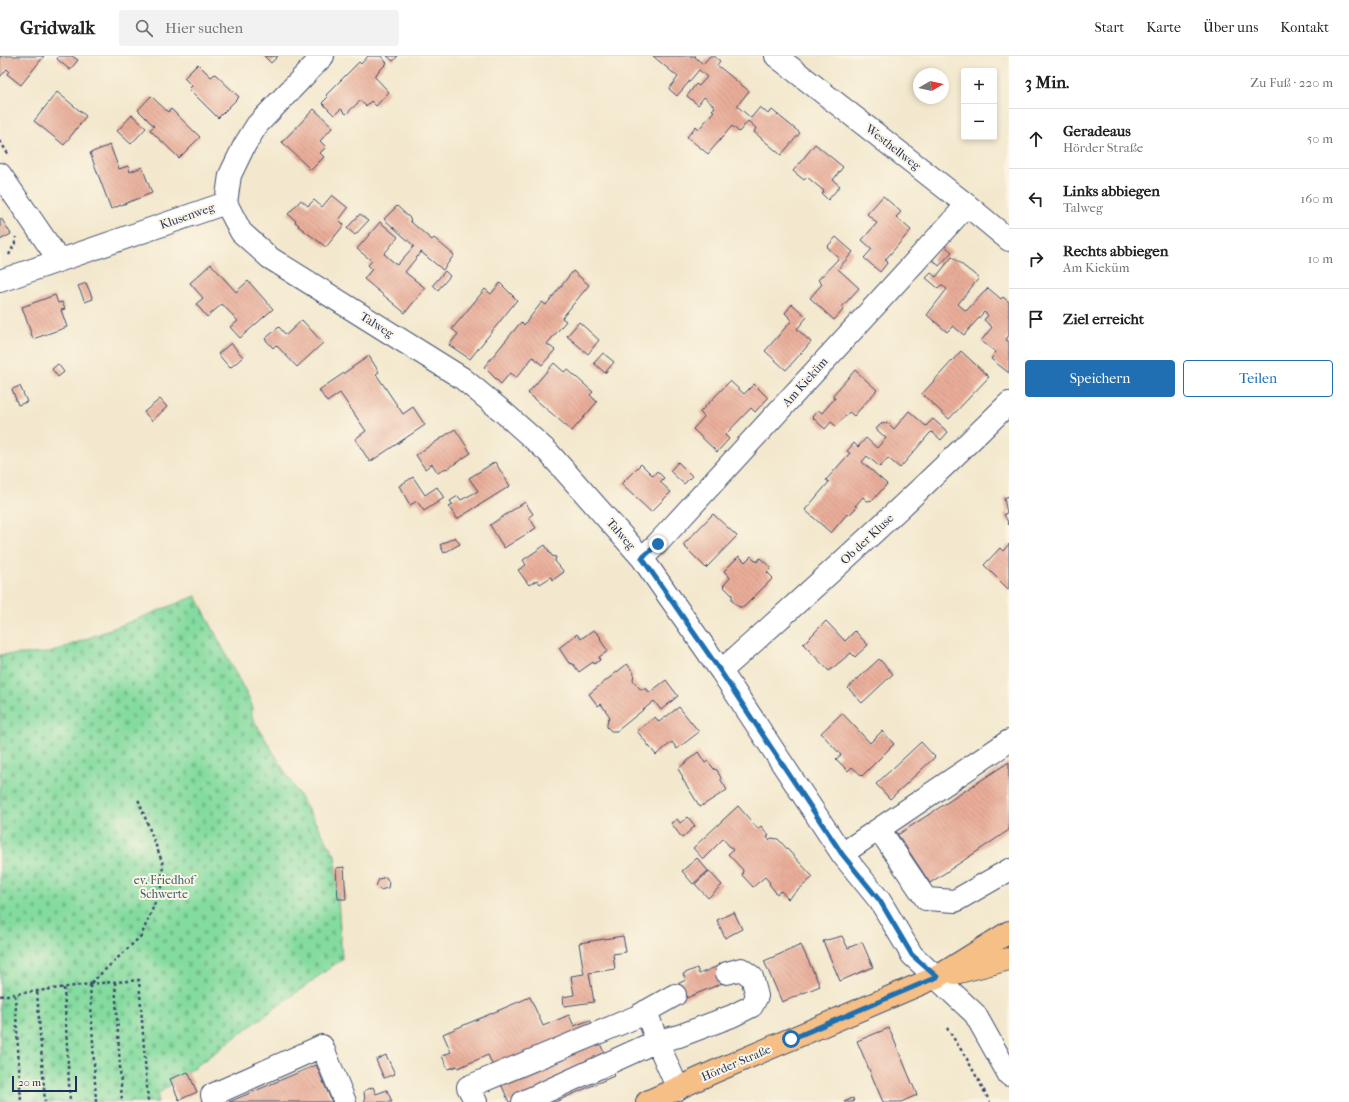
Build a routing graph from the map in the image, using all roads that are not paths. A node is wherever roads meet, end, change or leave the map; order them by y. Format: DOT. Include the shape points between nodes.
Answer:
graph roads {
  1 [pos="323,56"];
  2 [pos="776,56"];
  3 [pos="0,174"];
  4 [pos="226,203"];
  5 [pos="967,205"];
  6 [pos="1009,240"];
  7 [pos="58,260"];
  8 [pos="0,280"];
  9 [pos="1009,403"];
  10 [pos="642,558"];
  11 [pos="721,672"];
  12 [pos="1009,741"];
  13 [pos="879,829"];
  14 [pos="842,854"];
  15 [pos="1009,870"];
  16 [pos="1009,932"];
  17 [pos="1009,959"];
  18 [pos="726,973"];
  19 [pos="937,977"];
  20 [pos="675,995"];
  21 [pos="646,1011"];
  22 [pos="657,1041"];
  23 [pos="1009,1075"];
  24 [pos="678,1089"];
  25 [pos="212,1095"];
  26 [pos="345,1102"];
  27 [pos="476,1102"];
  28 [pos="523,1102"];
  29 [pos="646,1102"];
  1 -- 4 [label="street, Klusenweg" via="257,124 230,175"];
  2 -- 5 [label="street, Westhellweg"];
  3 -- 7 [label="street"];
  4 -- 7 [label="street, Klusenweg"];
  4 -- 10 [label="street, Talweg" via="241,232 270,258 462,378 502,410 548,452"];
  5 -- 6 [label="street, Westhellweg"];
  5 -- 10 [label="street, Am Kieküm" via="658,544"];
  7 -- 8 [label="street, Klusenweg"];
  9 -- 11 [label="street, Ob der Kluse" via="808,595"];
  10 -- 11 [label="street, Talweg"];
  11 -- 14 [label="street, Talweg"];
  12 -- 13 [label="street"];
  13 -- 14 [label="street"];
  13 -- 15 [label="street" via="926,899 955,901"];
  14 -- 19 [label="street, Talweg" via="880,901 912,955"];
  16 -- 19 [label="main road, Hörder Straße"];
  17 -- 19 [label="main road, Hörder Straße"];
  18 -- 22 [label="street" via="741,969 752,977 757,996 752,1006 679,1036"];
  19 -- 23 [label="street, Talweg" via="975,1014"];
  19 -- 24 [label="main road, Hörder Straße"];
  20 -- 21 [label="street"];
  21 -- 22 [label="street"];
  21 -- 27 [label="street" via="468,1087"];
  22 -- 24 [label="street"];
  22 -- 28 [label="street"];
  24 -- 29 [label="main road, Hörder Straße"];
  25 -- 26 [label="street" via="322,1046"];
}
